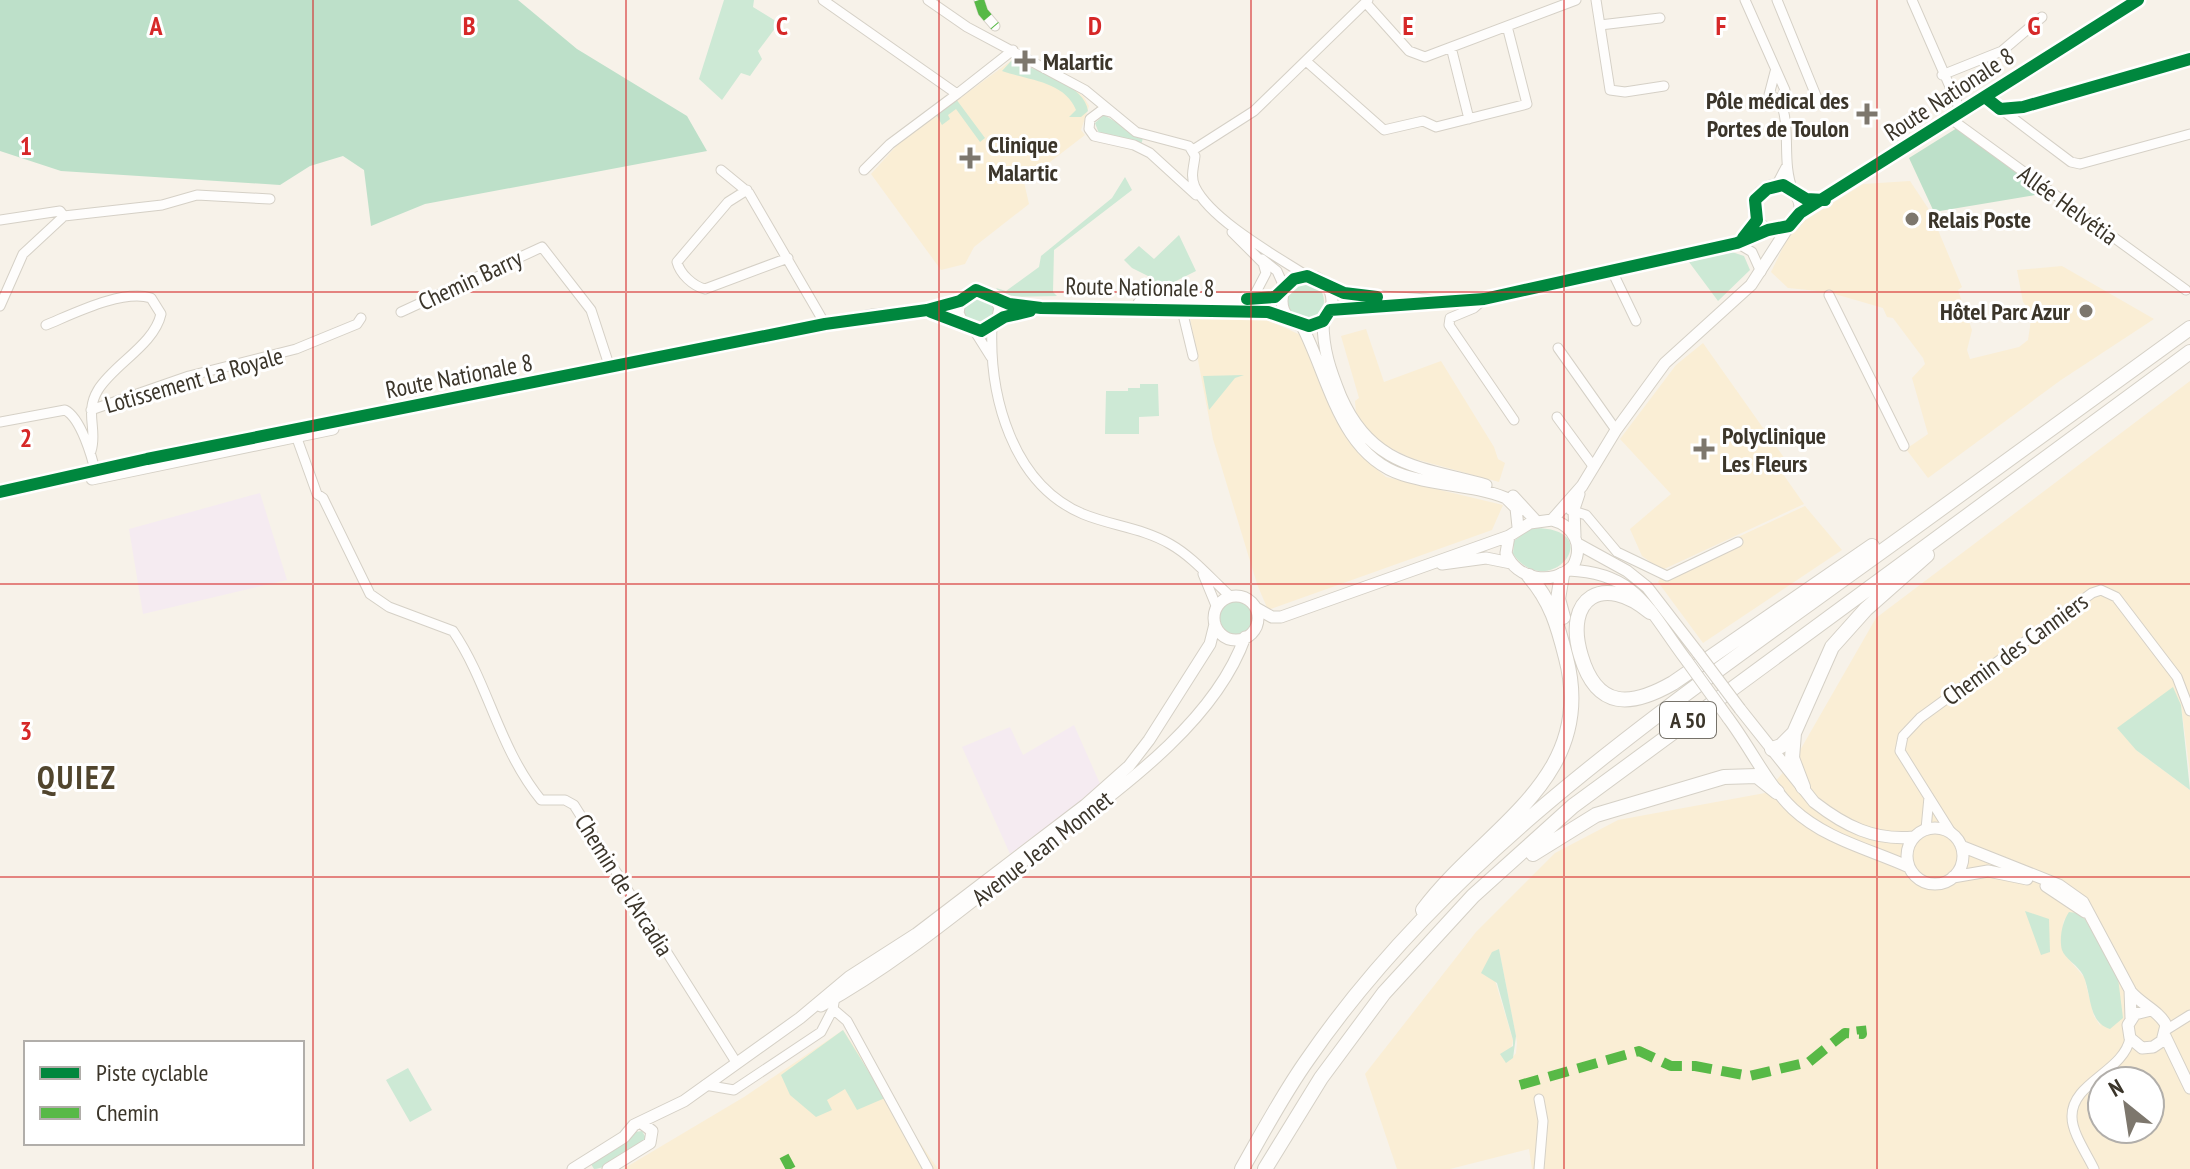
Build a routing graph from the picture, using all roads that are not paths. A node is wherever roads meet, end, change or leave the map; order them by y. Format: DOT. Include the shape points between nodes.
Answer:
graph roads {
  1 [pos="823,0"];
  2 [pos="928,0"];
  3 [pos="979,0"];
  4 [pos="1576,0"];
  5 [pos="1596,0"];
  6 [pos="1745,0"];
  7 [pos="1777,0"];
  8 [pos="1912,0"];
  9 [pos="2138,0"];
  10 [pos="1367,1"];
  11 [pos="2042,17"];
  12 [pos="1660,18"];
  13 [pos="1600,25"];
  14 [pos="995,26"];
  15 [pos="1507,26"];
  16 [pos="1451,47"];
  17 [pos="1013,50"];
  18 [pos="2190,59"];
  19 [pos="1306,61"];
  20 [pos="1942,75"];
  21 [pos="1664,86"];
  22 [pos="1085,90"];
  23 [pos="957,94"];
  24 [pos="1985,97"];
  25 [pos="1819,103"];
  26 [pos="2000,109"];
  27 [pos="1110,112"];
  28 [pos="1095,114"];
  29 [pos="1956,116"];
  30 [pos="1469,119"];
  31 [pos="2190,134"];
  32 [pos="1193,150"];
  33 [pos="1193,167"];
  34 [pos="1786,167"];
  35 [pos="721,170"];
  36 [pos="864,170"];
  37 [pos="1174,173"];
  38 [pos="1776,186"];
  39 [pos="747,190"];
  40 [pos="1796,193"];
  41 [pos="270,199"];
  42 [pos="1825,200"];
  43 [pos="1800,213"];
  44 [pos="64,216"];
  45 [pos="1756,219"];
  46 [pos="0,220"];
  47 [pos="1789,226"];
  48 [pos="1770,230"];
  49 [pos="1241,241"];
  50 [pos="1737,243"];
  51 [pos="1769,257"];
  52 [pos="788,258"];
  53 [pos="1612,271"];
  54 [pos="1761,272"];
  55 [pos="1307,276"];
  56 [pos="1327,287"];
  57 [pos="2186,290"];
  58 [pos="1284,291"];
  59 [pos="1829,295"];
  60 [pos="995,297"];
  61 [pos="1242,298"];
  62 [pos="1484,299"];
  63 [pos="960,301"];
  64 [pos="1454,303"];
  65 [pos="1180,304"];
  66 [pos="0,306"];
  67 [pos="1041,308"];
  68 [pos="927,310"];
  69 [pos="401,312"];
  70 [pos="1326,315"];
  71 [pos="1286,316"];
  72 [pos="361,318"];
  73 [pos="1636,321"];
  74 [pos="994,323"];
  75 [pos="825,324"];
  76 [pos="46,325"];
  77 [pos="1302,326"];
  78 [pos="969,327"];
  79 [pos="2190,328"];
  80 [pos="1558,348"];
  81 [pos="2190,352"];
  82 [pos="1193,356"];
  83 [pos="991,357"];
  84 [pos="610,368"];
  85 [pos="91,410"];
  86 [pos="1557,417"];
  87 [pos="1514,420"];
  88 [pos="0,422"];
  89 [pos="1616,430"];
  90 [pos="295,434"];
  91 [pos="1904,446"];
  92 [pos="2057,449"];
  93 [pos="91,451"];
  94 [pos="1593,466"];
  95 [pos="96,474"];
  96 [pos="1975,484"];
  97 [pos="1582,486"];
  98 [pos="0,493"];
  99 [pos="1574,509"];
  100 [pos="1556,517"];
  101 [pos="1591,519"];
  102 [pos="1536,521"];
  103 [pos="1574,523"];
  104 [pos="1514,531"];
  105 [pos="1577,540"];
  106 [pos="1738,542"];
  107 [pos="1511,563"];
  108 [pos="1425,566"];
  109 [pos="1202,571"];
  110 [pos="1565,572"];
  111 [pos="1529,576"];
  112 [pos="1231,597"];
  113 [pos="1217,608"];
  114 [pos="1256,608"];
  115 [pos="1650,612"];
  116 [pos="1295,613"];
  117 [pos="1215,624"];
  118 [pos="1249,634"];
  119 [pos="1596,689"];
  120 [pos="2190,711"];
  121 [pos="1794,733"];
  122 [pos="1748,745"];
  123 [pos="1772,749"];
  124 [pos="1803,787"];
  125 [pos="1777,792"];
  126 [pos="1929,797"];
  127 [pos="1926,829"];
  128 [pos="1952,834"];
  129 [pos="1914,837"];
  130 [pos="1961,846"];
  131 [pos="1909,867"];
  132 [pos="1953,877"];
  133 [pos="2092,917"];
  134 [pos="1432,938"];
  135 [pos="1380,967"];
  136 [pos="2130,990"];
  137 [pos="835,998"];
  138 [pos="2156,1013"];
  139 [pos="2186,1017"];
  140 [pos="2131,1018"];
  141 [pos="847,1021"];
  142 [pos="821,1032"];
  143 [pos="2166,1033"];
  144 [pos="2130,1038"];
  145 [pos="2147,1048"];
  146 [pos="2171,1055"];
  147 [pos="2123,1056"];
  148 [pos="736,1062"];
  149 [pos="705,1085"];
  150 [pos="2190,1088"];
  151 [pos="1539,1099"];
  152 [pos="684,1101"];
  153 [pos="643,1124"];
  154 [pos="653,1135"];
  155 [pos="628,1153"];
  156 [pos="586,1165"];
  157 [pos="573,1169"];
  158 [pos="608,1169"];
  159 [pos="627,1169"];
  160 [pos="928,1169"];
  161 [pos="1242,1169"];
  162 [pos="1265,1169"];
  163 [pos="1539,1169"];
  164 [pos="2094,1169"];
  1 -- 23 [label="street"];
  2 -- 17 [label="street"];
  3 -- 14 [label="street"];
  4 -- 15 [label="street"];
  5 -- 13 [label="street"];
  6 -- 34 [label="street" via="1785,93 1780,100"];
  7 -- 25 [label="street"];
  8 -- 20 [label="street"];
  9 -- 24 [label="main road, Route Nationale 8"];
  10 -- 16 [label="street" via="1409,51 1425,57"];
  10 -- 19 [label="street"];
  11 -- 20 [label="street" via="2002,51"];
  12 -- 13 [label="street"];
  13 -- 21 [label="street" via="1610,90"];
  15 -- 16 [label="street"];
  15 -- 30 [label="street" via="1527,104"];
  16 -- 30 [label="street"];
  17 -- 22 [label="street"];
  17 -- 23 [label="street"];
  18 -- 26 [label="street"];
  19 -- 30 [label="street" via="1384,130"];
  19 -- 32 [label="street" via="1254,111"];
  20 -- 29 [label="street"];
  22 -- 27 [label="street"];
  22 -- 28 [label="street"];
  23 -- 36 [label="street"];
  24 -- 26 [label="street"];
  24 -- 29 [label="main road, Route Nationale 8"];
  26 -- 31 [label="street" via="2080,164"];
  27 -- 28 [label="street"];
  27 -- 32 [label="street" via="1147,137"];
  28 -- 37 [label="street" via="1089,124 1094,136 1134,145"];
  29 -- 42 [label="main road, Route Nationale 8"];
  29 -- 57 [label="street, Allée Helvétia"];
  32 -- 33 [label="street"];
  33 -- 37 [label="street"];
  33 -- 55 [label="street" via="1196,189 1236,229"];
  34 -- 38 [label="street"];
  34 -- 40 [label="street"];
  35 -- 39 [label="street"];
  37 -- 49 [label="street"];
  38 -- 40 [label="main road"];
  38 -- 45 [label="main road" via="1755,200"];
  39 -- 52 [label="street"];
  39 -- 52 [label="street" via="728,202 677,262 679,269 705,289"];
  40 -- 42 [label="main road"];
  40 -- 43 [label="main road"];
  41 -- 44 [label="street" via="197,195 162,205"];
  42 -- 43 [label="main road, Route Nationale 8"];
  43 -- 47 [label="main road"];
  44 -- 46 [label="street" via="50,211"];
  44 -- 66 [label="street" via="23,254"];
  45 -- 48 [label="main road"];
  45 -- 50 [label="main road"];
  47 -- 48 [label="main road"];
  47 -- 51 [label="main road"];
  48 -- 50 [label="main road"];
  48 -- 51 [label="main road"];
  49 -- 58 [label="street" via="1277,271"];
  49 -- 61 [label="street" via="1266,273 1254,296"];
  50 -- 53 [label="main road"];
  50 -- 54 [label="street" via="1752,252"];
  51 -- 54 [label="main road"];
  52 -- 75 [label="street"];
  53 -- 62 [label="main road"];
  53 -- 73 [label="street"];
  54 -- 89 [label="main road" via="1665,363"];
  55 -- 56 [label="main road"];
  55 -- 58 [label="main road" via="1294,279"];
  56 -- 64 [label="main road" via="1369,297"];
  56 -- 70 [label="main road" via="1332,298"];
  58 -- 61 [label="main road, Route Nationale 8" via="1268,299"];
  58 -- 71 [label="main road" via="1281,305"];
  59 -- 91 [label="street"];
  60 -- 63 [label="main road" via="976,290"];
  60 -- 67 [label="main road, Route Nationale 8"];
  60 -- 74 [label="main road" via="1000,308"];
  61 -- 65 [label="main road, Route Nationale 8"];
  62 -- 64 [label="main road"];
  62 -- 87 [label="street" via="1450,318 1449,325"];
  63 -- 68 [label="main road, Route Nationale 8"];
  63 -- 78 [label="main road" via="958,313"];
  64 -- 70 [label="main road"];
  65 -- 67 [label="main road, Route Nationale 8"];
  65 -- 71 [label="main road, Route Nationale 8"];
  65 -- 82 [label="street"];
  67 -- 74 [label="main road, Route Nationale 8"];
  68 -- 75 [label="main road, Route Nationale 8"];
  68 -- 78 [label="main road, Route Nationale 8"];
  69 -- 84 [label="street, Chemin Barry" via="542,247 591,310"];
  70 -- 77 [label="main road"];
  70 -- 102 [label="main road" via="1323,354 1349,414 1369,442 1406,464 1504,491"];
  71 -- 77 [label="main road"];
  72 -- 85 [label="street, Lotissement La Royale" via="296,349 189,376"];
  74 -- 78 [label="main road"];
  74 -- 83 [label="street"];
  75 -- 84 [label="main road, Route Nationale 8"];
  76 -- 85 [label="street, Lotissement La Royale" via="99,303 143,295 158,305 159,322 99,388"];
  77 -- 104 [label="main road" via="1345,425 1367,452 1406,476 1506,498 1516,508"];
  78 -- 83 [label="street"];
  79 -- 96 [label="highway, A 50"];
  80 -- 89 [label="street"];
  81 -- 92 [label="highway, A 50"];
  83 -- 109 [label="street" via="1009,433 1036,480 1083,514 1137,528 1174,546"];
  84 -- 90 [label="main road, Route Nationale 8"];
  85 -- 93 [label="street, Lotissement La Royale"];
  86 -- 94 [label="street"];
  88 -- 93 [label="street" via="65,410 73,414"];
  89 -- 94 [label="main road"];
  90 -- 95 [label="main road, Route Nationale 8"];
  90 -- 148 [label="street, Chemin de l'Arcadia" via="317,494 370,594 389,607 453,631 529,786 541,800 574,805"];
  92 -- 121 [label="highway" via="1890,585 1844,632 1824,663"];
  92 -- 134 [label="highway, A 50" via="1573,806"];
  93 -- 95 [label="street"];
  94 -- 97 [label="main road"];
  95 -- 98 [label="main road, Route Nationale 8"];
  96 -- 119 [label="highway" via="1915,516 1656,693 1627,700"];
  96 -- 135 [label="highway, A 50" via="1548,802"];
  97 -- 99 [label="main road"];
  97 -- 100 [label="main road"];
  99 -- 100 [label="street"];
  99 -- 101 [label="street"];
  99 -- 103 [label="main road"];
  100 -- 102 [label="main road"];
  100 -- 105 [label="main road"];
  101 -- 103 [label="street"];
  101 -- 106 [label="street" via="1617,552 1667,576"];
  102 -- 104 [label="main road"];
  103 -- 105 [label="main road"];
  104 -- 107 [label="main road" via="1506,553"];
  104 -- 108 [label="main road"];
  105 -- 110 [label="main road" via="1576,561"];
  105 -- 123 [label="main road, bridge" via="1647,587"];
  107 -- 108 [label="main road" via="1486,558"];
  107 -- 111 [label="main road"];
  108 -- 116 [label="main road"];
  109 -- 112 [label="street"];
  109 -- 113 [label="street"];
  110 -- 111 [label="main road"];
  110 -- 115 [label="main road" via="1596,572 1617,579"];
  110 -- 119 [label="highway" via="1558,599 1572,651"];
  111 -- 135 [label="highway" via="1553,610 1573,682 1567,741 1542,784 1434,895"];
  112 -- 113 [label="main road"];
  112 -- 114 [label="main road" via="1244,597"];
  113 -- 117 [label="main road"];
  114 -- 116 [label="main road" via="1272,617"];
  114 -- 118 [label="main road" via="1258,620"];
  115 -- 119 [label="highway" via="1613,591 1582,606 1575,637"];
  115 -- 122 [label="main road, bridge"];
  116 -- 118 [label="main road"];
  117 -- 118 [label="main road" via="1227,637"];
  117 -- 137 [label="main road, Avenue Jean Monnet" via="1210,644 1129,766"];
  118 -- 137 [label="main road, Avenue Jean Monnet" via="1199,712 1137,773 920,943"];
  120 -- 126 [label="street, Chemin des Canniers" via="2177,677 2111,592 2101,590 1909,728 1900,751"];
  121 -- 123 [label="highway"];
  121 -- 124 [label="highway" via="1792,758"];
  122 -- 123 [label="main road"];
  122 -- 125 [label="main road"];
  123 -- 124 [label="main road"];
  124 -- 129 [label="main road" via="1828,813 1858,830 1884,838"];
  125 -- 131 [label="main road" via="1827,833"];
  125 -- 134 [label="highway" via="1757,776 1724,777 1596,815 1537,850"];
  126 -- 127 [label="street"];
  126 -- 128 [label="street, Chemin des Canniers"];
  127 -- 128 [label="main road"];
  127 -- 129 [label="main road"];
  128 -- 130 [label="main road"];
  129 -- 131 [label="main road" via="1906,854"];
  130 -- 132 [label="main road" via="1963,859"];
  130 -- 133 [label="main road" via="2069,889"];
  131 -- 132 [label="main road" via="1927,883"];
  132 -- 133 [label="main road" via="1988,871 2018,876 2048,887"];
  133 -- 136 [label="main road"];
  134 -- 162 [label="highway, A 50" via="1350,1037"];
  135 -- 161 [label="highway, A 50" via="1307,1060"];
  136 -- 138 [label="main road"];
  136 -- 140 [label="main road"];
  137 -- 141 [label="street"];
  137 -- 142 [label="street"];
  137 -- 148 [label="main road, Avenue Jean Monnet"];
  138 -- 139 [label="street"];
  138 -- 140 [label="main road" via="2140,1011"];
  138 -- 143 [label="main road"];
  139 -- 143 [label="street"];
  140 -- 144 [label="main road"];
  141 -- 142 [label="street"];
  141 -- 160 [label="street"];
  142 -- 149 [label="street" via="734,1090"];
  143 -- 145 [label="main road"];
  143 -- 146 [label="main road"];
  144 -- 145 [label="main road"];
  144 -- 147 [label="street"];
  145 -- 146 [label="main road"];
  145 -- 147 [label="street"];
  146 -- 150 [label="main road"];
  147 -- 164 [label="street" via="2074,1105 2073,1125"];
  148 -- 149 [label="main road, Avenue Jean Monnet"];
  149 -- 152 [label="main road, Avenue Jean Monnet"];
  151 -- 163 [label="street"];
  152 -- 153 [label="main road, Avenue Jean Monnet"];
  152 -- 154 [label="main road, Avenue Jean Monnet"];
  153 -- 154 [label="main road"];
  153 -- 156 [label="main road, Avenue Jean Monnet" via="634,1125"];
  154 -- 155 [label="main road, Avenue Jean Monnet" via="647,1146"];
  155 -- 158 [label="main road, Avenue Jean Monnet"];
  155 -- 159 [label="street"];
  156 -- 157 [label="main road"];
}
